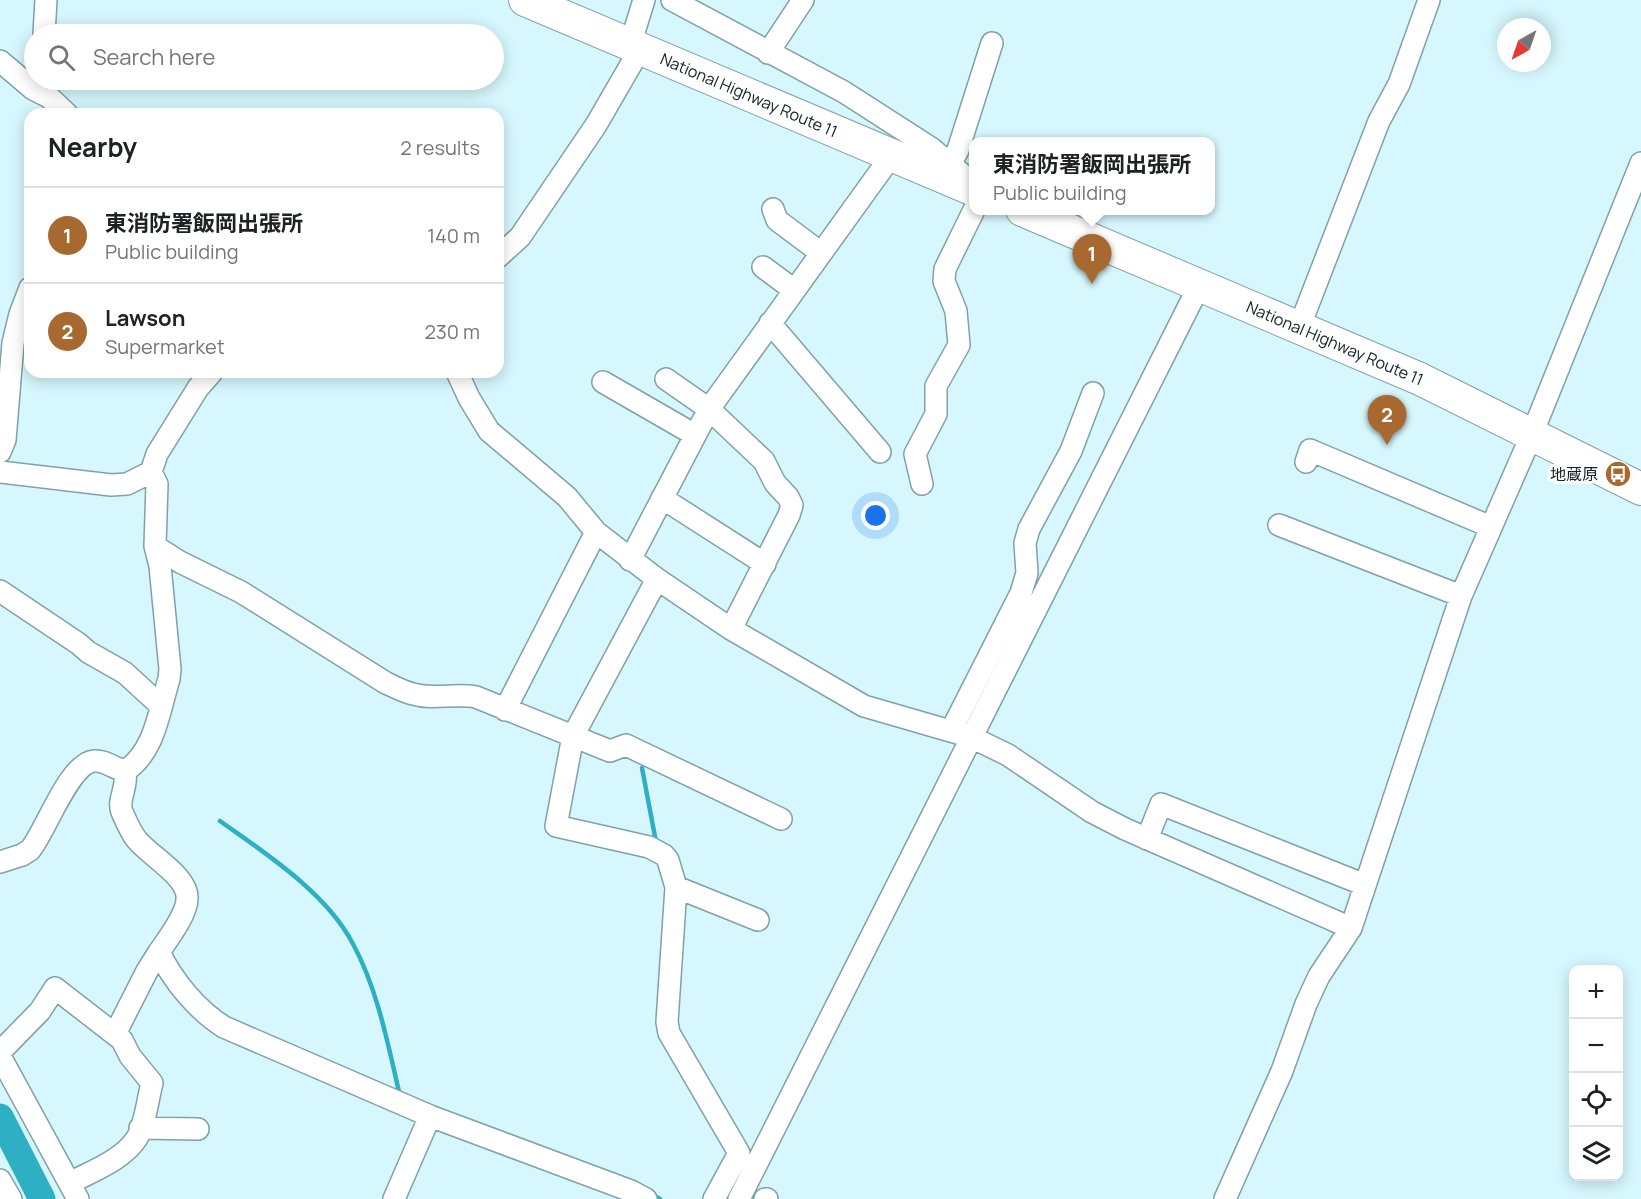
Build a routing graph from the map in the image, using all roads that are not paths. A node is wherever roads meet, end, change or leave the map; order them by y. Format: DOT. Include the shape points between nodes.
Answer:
graph roads {
  1 [pos="46,0"];
  2 [pos="525,0"];
  3 [pos="644,0"];
  4 [pos="672,0"];
  5 [pos="803,0"];
  6 [pos="1429,0"];
  7 [pos="45,24"];
  8 [pos="992,43"];
  9 [pos="635,47"];
  10 [pos="768,53"];
  11 [pos="0,61"];
  12 [pos="24,81"];
  13 [pos="46,90"];
  14 [pos="62,108"];
  15 [pos="892,155"];
  16 [pos="1641,163"];
  17 [pos="951,164"];
  18 [pos="969,180"];
  19 [pos="969,188"];
  20 [pos="773,209"];
  21 [pos="972,215"];
  22 [pos="1035,215"];
  23 [pos="504,252"];
  24 [pos="821,253"];
  25 [pos="763,267"];
  26 [pos="1199,286"];
  27 [pos="794,290"];
  28 [pos="24,304"];
  29 [pos="771,323"];
  30 [pos="1299,328"];
  31 [pos="207,378"];
  32 [pos="461,378"];
  33 [pos="666,379"];
  34 [pos="603,382"];
  35 [pos="1093,393"];
  36 [pos="709,409"];
  37 [pos="1532,434"];
  38 [pos="695,435"];
  39 [pos="0,452"];
  40 [pos="880,452"];
  41 [pos="1306,462"];
  42 [pos="0,472"];
  43 [pos="151,472"];
  44 [pos="922,484"];
  45 [pos="1641,489"];
  46 [pos="662,498"];
  47 [pos="1279,525"];
  48 [pos="1491,528"];
  49 [pos="596,532"];
  50 [pos="155,546"];
  51 [pos="630,560"];
  52 [pos="765,564"];
  53 [pos="657,579"];
  54 [pos="0,591"];
  55 [pos="1461,596"];
  56 [pos="730,629"];
  57 [pos="161,706"];
  58 [pos="505,710"];
  59 [pos="961,734"];
  60 [pos="573,736"];
  61 [pos="125,771"];
  62 [pos="781,819"];
  63 [pos="1147,839"];
  64 [pos="0,862"];
  65 [pos="1365,885"];
  66 [pos="676,887"];
  67 [pos="758,920"];
  68 [pos="1351,928"];
  69 [pos="159,952"];
  70 [pos="115,1034"];
  71 [pos="0,1054"];
  72 [pos="430,1116"];
  73 [pos="140,1128"];
  74 [pos="198,1129"];
  75 [pos="0,1180"];
  76 [pos="74,1191"];
  77 [pos="11,1199"];
  78 [pos="394,1199"];
  79 [pos="646,1199"];
  80 [pos="714,1199"];
  81 [pos="739,1199"];
  82 [pos="1225,1199"];
  1 -- 7 [label="street"];
  2 -- 9 [label="highway, National Highway Route 11"];
  3 -- 9 [label="street"];
  4 -- 10 [label="street"];
  5 -- 10 [label="street"];
  6 -- 30 [label="street" via="1399,84 1379,121"];
  8 -- 17 [label="street"];
  9 -- 15 [label="highway, National Highway Route 11"];
  9 -- 23 [label="street" via="596,124 520,237"];
  10 -- 17 [label="street" via="844,92"];
  11 -- 12 [label="street"];
  13 -- 14 [label="street"];
  15 -- 19 [label="highway, National Highway Route 11"];
  15 -- 24 [label="street"];
  16 -- 37 [label="street"];
  17 -- 18 [label="street"];
  20 -- 24 [label="street" via="777,220"];
  21 -- 44 [label="street" via="945,269 944,281 956,311 959,345 936,386 936,414 915,454"];
  22 -- 26 [label="highway, National Highway Route 11"];
  24 -- 27 [label="street"];
  25 -- 27 [label="street"];
  26 -- 30 [label="highway, National Highway Route 11"];
  26 -- 59 [label="street"];
  27 -- 29 [label="street"];
  28 -- 39 [label="street" via="13,343 5,440"];
  29 -- 36 [label="street"];
  29 -- 40 [label="street"];
  30 -- 37 [label="highway, National Highway Route 11" via="1420,379"];
  31 -- 43 [label="street" via="157,454"];
  32 -- 49 [label="street" via="489,430 567,498"];
  33 -- 36 [label="street"];
  34 -- 38 [label="street"];
  35 -- 59 [label="street" via="1071,451 1029,529 1027,573 1021,593"];
  36 -- 38 [label="street"];
  36 -- 52 [label="street" via="764,461 792,505"];
  37 -- 45 [label="highway, National Highway Route 11"];
  37 -- 48 [label="street"];
  38 -- 46 [label="street"];
  41 -- 48 [label="street" via="1310,450"];
  42 -- 43 [label="street" via="111,485 127,484"];
  43 -- 50 [label="street" via="157,484"];
  46 -- 51 [label="street"];
  46 -- 52 [label="street"];
  47 -- 55 [label="street"];
  48 -- 55 [label="street"];
  49 -- 51 [label="street"];
  49 -- 58 [label="street"];
  50 -- 57 [label="street" via="170,669"];
  50 -- 58 [label="street" via="241,592 386,683 414,695 476,697"];
  51 -- 53 [label="street"];
  52 -- 56 [label="street"];
  53 -- 56 [label="street"];
  53 -- 60 [label="street"];
  54 -- 57 [label="street" via="125,673"];
  55 -- 65 [label="street"];
  56 -- 59 [label="street" via="864,706"];
  57 -- 61 [label="street" via="147,749"];
  58 -- 60 [label="street"];
  59 -- 63 [label="street" via="1008,756 1092,812"];
  59 -- 81 [label="street"];
  60 -- 62 [label="street" via="610,751 626,745"];
  60 -- 66 [label="street" via="556,826 649,847 664,855"];
  61 -- 64 [label="street" via="102,761 84,765 66,786 30,850"];
  61 -- 69 [label="street" via="127,783 120,808 131,831 180,879 187,893 185,909"];
  63 -- 65 [label="street" via="1161,804"];
  63 -- 68 [label="street"];
  65 -- 68 [label="street"];
  66 -- 67 [label="street"];
  66 -- 80 [label="street" via="669,1033 739,1153"];
  68 -- 82 [label="street" via="1319,976"];
  69 -- 70 [label="street"];
  69 -- 72 [label="street" via="201,1010 224,1027"];
  70 -- 71 [label="street" via="55,988 40,1011"];
  70 -- 73 [label="street" via="152,1083"];
  71 -- 76 [label="street"];
  72 -- 78 [label="street"];
  72 -- 79 [label="street"];
  73 -- 74 [label="street"];
  73 -- 76 [label="street" via="129,1148"];
  75 -- 77 [label="street"];
}
